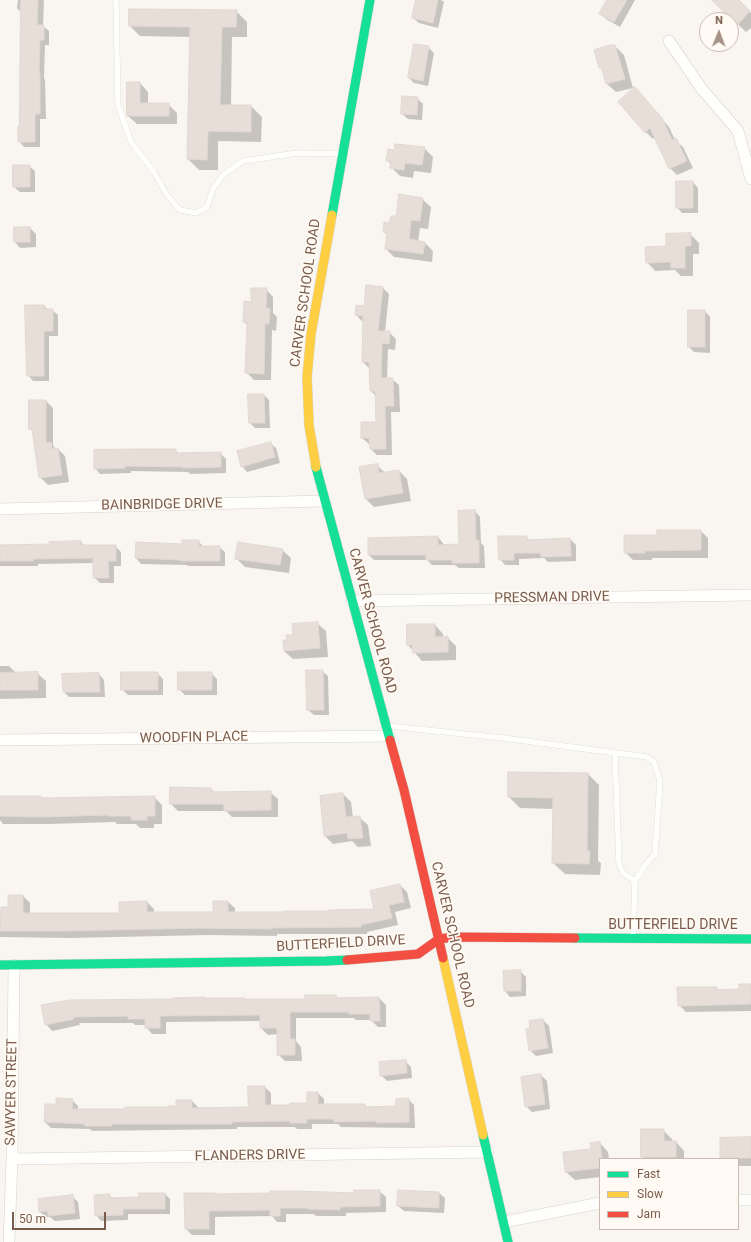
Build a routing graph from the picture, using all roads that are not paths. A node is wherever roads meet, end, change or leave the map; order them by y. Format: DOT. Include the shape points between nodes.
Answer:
graph roads {
  1 [pos="116,0"];
  2 [pos="370,0"];
  3 [pos="669,41"];
  4 [pos="342,154"];
  5 [pos="751,179"];
  6 [pos="324,500"];
  7 [pos="0,509"];
  8 [pos="751,595"];
  9 [pos="352,601"];
  10 [pos="387,731"];
  11 [pos="0,740"];
  12 [pos="615,753"];
  13 [pos="635,881"];
  14 [pos="633,938"];
  15 [pos="439,939"];
  16 [pos="751,939"];
  17 [pos="0,965"];
  18 [pos="14,965"];
  19 [pos="488,1152"];
  20 [pos="12,1159"];
  21 [pos="739,1200"];
  22 [pos="751,1200"];
  23 [pos="599,1203"];
  24 [pos="504,1222"];
  25 [pos="9,1242"];
  26 [pos="508,1242"];
  1 -- 4 [label="lane" via="118,105 131,142 180,210 196,214 208,207 213,188 222,175 243,161 297,153"];
  2 -- 4 [label="main road, CARVER SCHOOL ROAD"];
  3 -- 5 [label="street" via="700,88 738,131"];
  4 -- 6 [label="main road, CARVER SCHOOL ROAD" via="311,334 307,376 310,442"];
  6 -- 7 [label="street, BAINBRIDGE DRIVE"];
  6 -- 9 [label="main road, CARVER SCHOOL ROAD"];
  8 -- 9 [label="street, PRESSMAN DRIVE"];
  9 -- 10 [label="main road, CARVER SCHOOL ROAD"];
  10 -- 11 [label="street, WOODFIN PLACE"];
  10 -- 12 [label="lane" via="503,738"];
  10 -- 15 [label="main road, CARVER SCHOOL ROAD" via="404,790"];
  12 -- 13 [label="lane" via="619,864 623,873"];
  12 -- 13 [label="lane" via="647,757 654,762 660,781 655,854"];
  13 -- 14 [label="lane"];
  14 -- 15 [label="main road, BUTTERFIELD DRIVE"];
  14 -- 16 [label="main road, BUTTERFIELD DRIVE"];
  15 -- 18 [label="main road, BUTTERFIELD DRIVE" via="418,954 378,958"];
  15 -- 19 [label="main road, CARVER SCHOOL ROAD"];
  17 -- 18 [label="main road, BUTTERFIELD DRIVE"];
  18 -- 20 [label="street, SAWYER STREET"];
  19 -- 20 [label="street, FLANDERS DRIVE"];
  19 -- 24 [label="main road, CARVER SCHOOL ROAD"];
  20 -- 25 [label="street, SAWYER STREET"];
  21 -- 22 [label="street"];
  23 -- 24 [label="street"];
  24 -- 26 [label="main road, CARVER SCHOOL ROAD"];
}
